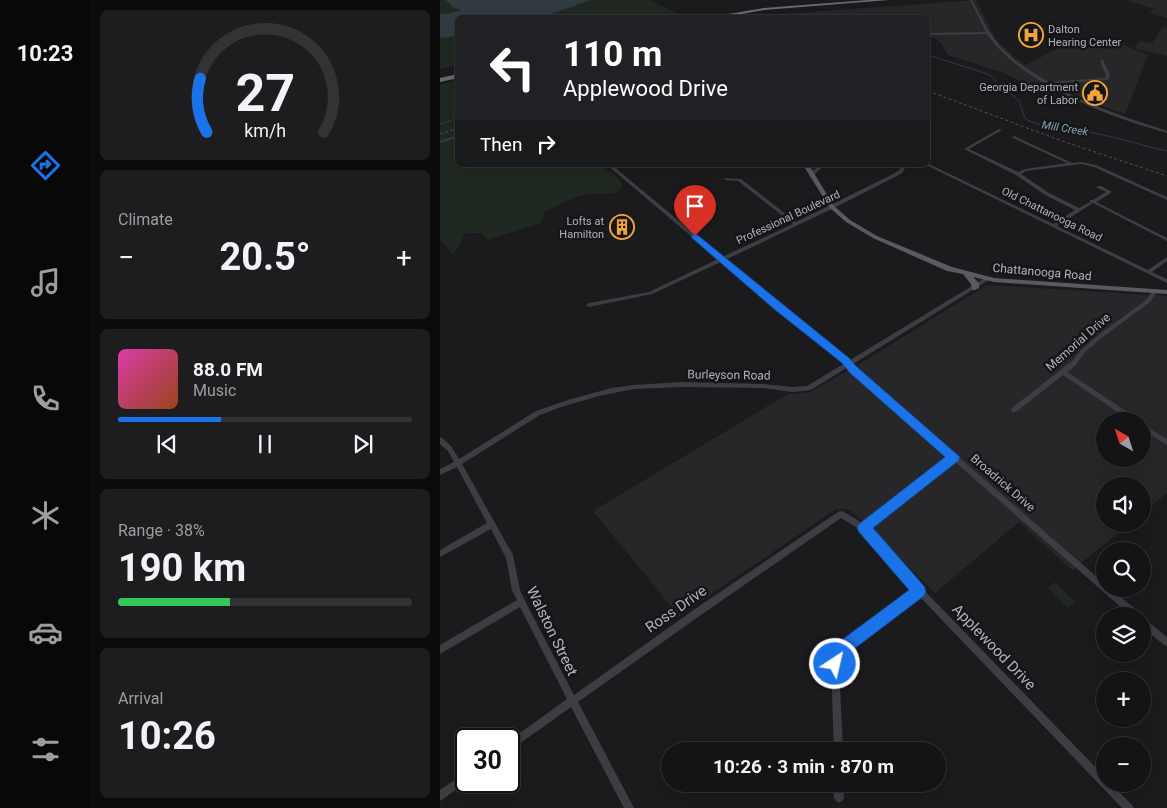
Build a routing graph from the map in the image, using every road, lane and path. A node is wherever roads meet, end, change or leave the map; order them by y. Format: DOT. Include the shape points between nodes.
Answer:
graph roads {
  1 [pos="887,0"];
  2 [pos="970,0"];
  3 [pos="726,15"];
  4 [pos="988,33"];
  5 [pos="930,34"];
  6 [pos="1102,62"];
  7 [pos="455,77"];
  8 [pos="440,80"];
  9 [pos="1050,84"];
  10 [pos="1000,130"];
  11 [pos="1167,132"];
  12 [pos="455,137"];
  13 [pos="1014,137"];
  14 [pos="440,142"];
  15 [pos="991,154"];
  16 [pos="983,158"];
  17 [pos="1071,164"];
  18 [pos="930,166"];
  19 [pos="611,167"];
  20 [pos="807,167"];
  21 [pos="820,167"];
  22 [pos="904,167"];
  23 [pos="812,174"];
  24 [pos="1018,174"];
  25 [pos="727,178"];
  26 [pos="1099,187"];
  27 [pos="1167,199"];
  28 [pos="1092,201"];
  29 [pos="832,207"];
  30 [pos="1078,210"];
  31 [pos="796,224"];
  32 [pos="1053,226"];
  33 [pos="1167,240"];
  34 [pos="722,259"];
  35 [pos="1167,259"];
  36 [pos="1148,272"];
  37 [pos="962,273"];
  38 [pos="987,279"];
  39 [pos="1167,281"];
  40 [pos="975,288"];
  41 [pos="1156,291"];
  42 [pos="1167,292"];
  43 [pos="589,305"];
  44 [pos="849,364"];
  45 [pos="1063,372"];
  46 [pos="1014,410"];
  47 [pos="1123,412"];
  48 [pos="1151,432"];
  49 [pos="440,440"];
  50 [pos="1167,442"];
  51 [pos="954,457"];
  52 [pos="458,464"];
  53 [pos="440,472"];
  54 [pos="491,526"];
  55 [pos="864,528"];
  56 [pos="440,554"];
  57 [pos="1096,581"];
  58 [pos="919,591"];
  59 [pos="1114,597"];
  60 [pos="521,602"];
  61 [pos="1126,607"];
  62 [pos="1151,629"];
  63 [pos="1167,642"];
  64 [pos="440,650"];
  65 [pos="572,701"];
  66 [pos="520,738"];
  67 [pos="838,742"];
  68 [pos="1096,775"];
  69 [pos="455,785"];
  70 [pos="838,792"];
  71 [pos="1113,792"];
  72 [pos="440,796"];
  73 [pos="838,798"];
  74 [pos="629,808"];
  75 [pos="1129,808"];
  1 -- 3 [label="highway"];
  2 -- 4 [label="street"];
  4 -- 5 [label="street"];
  4 -- 9 [label="street" via="1013,59"];
  6 -- 9 [label="street" via="1107,79"];
  7 -- 8 [label="highway"];
  9 -- 11 [label="street"];
  10 -- 16 [label="street" via="966,149"];
  12 -- 14 [label="street"];
  13 -- 17 [label="street"];
  15 -- 16 [label="street"];
  16 -- 24 [label="street"];
  17 -- 24 [label="street" via="1025,170"];
  17 -- 27 [label="street" via="1095,166"];
  18 -- 32 [label="street, Old Chattanooga Road"];
  19 -- 34 [label="street, Broadrick Drive"];
  20 -- 23 [label="main road, Chattanooga Road"];
  21 -- 23 [label="street"];
  22 -- 29 [label="street, Professional Boulevard" via="893,176"];
  23 -- 29 [label="main road, Chattanooga Road"];
  24 -- 30 [label="street"];
  25 -- 31 [label="street" via="740,180"];
  26 -- 28 [label="street" via="1108,192"];
  28 -- 30 [label="street"];
  28 -- 33 [label="street"];
  29 -- 31 [label="street, Professional Boulevard"];
  29 -- 37 [label="main road, Chattanooga Road" via="875,238"];
  30 -- 32 [label="street"];
  31 -- 34 [label="street, Professional Boulevard"];
  32 -- 36 [label="street, Old Chattanooga Road"];
  34 -- 43 [label="street, Professional Boulevard" via="650,293"];
  34 -- 44 [label="street, Broadrick Drive"];
  35 -- 36 [label="street"];
  36 -- 39 [label="street, Old Chattanooga Road"];
  37 -- 38 [label="main road, Chattanooga Road"];
  37 -- 40 [label="main road" via="972,279"];
  38 -- 40 [label="street, Burleyson Road"];
  38 -- 41 [label="main road, Chattanooga Road"];
  40 -- 44 [label="street, Burleyson Road"];
  41 -- 42 [label="main road, Chattanooga Road"];
  41 -- 45 [label="street, Memorial Drive" via="1088,346"];
  44 -- 51 [label="street, Broadrick Drive"];
  44 -- 52 [label="street, Burleyson Road" via="803,390 765,386 632,387 559,405 538,413"];
  45 -- 46 [label="street, Memorial Drive"];
  45 -- 47 [label="street"];
  48 -- 50 [label="street"];
  49 -- 52 [label="street, Walston Street" via="450,449"];
  51 -- 55 [label="street"];
  51 -- 57 [label="street, Broadrick Drive"];
  52 -- 53 [label="street, Burleyson Road"];
  52 -- 54 [label="street, Walston Street"];
  54 -- 56 [label="street"];
  54 -- 60 [label="street, Walston Street" via="510,557"];
  55 -- 58 [label="street, Applewood Drive"];
  55 -- 65 [label="street, Ross Drive" via="841,514"];
  58 -- 67 [label="street" via="848,644 835,664"];
  58 -- 68 [label="street, Applewood Drive"];
  59 -- 61 [label="street, Broadrick Drive"];
  60 -- 64 [label="street"];
  60 -- 65 [label="street, Walston Street"];
  62 -- 63 [label="street"];
  65 -- 66 [label="street, Ross Drive"];
  65 -- 74 [label="street, Walston Street"];
  69 -- 72 [label="street"];
  70 -- 73 [label="street"];
  71 -- 75 [label="street, Applewood Drive"];
}
